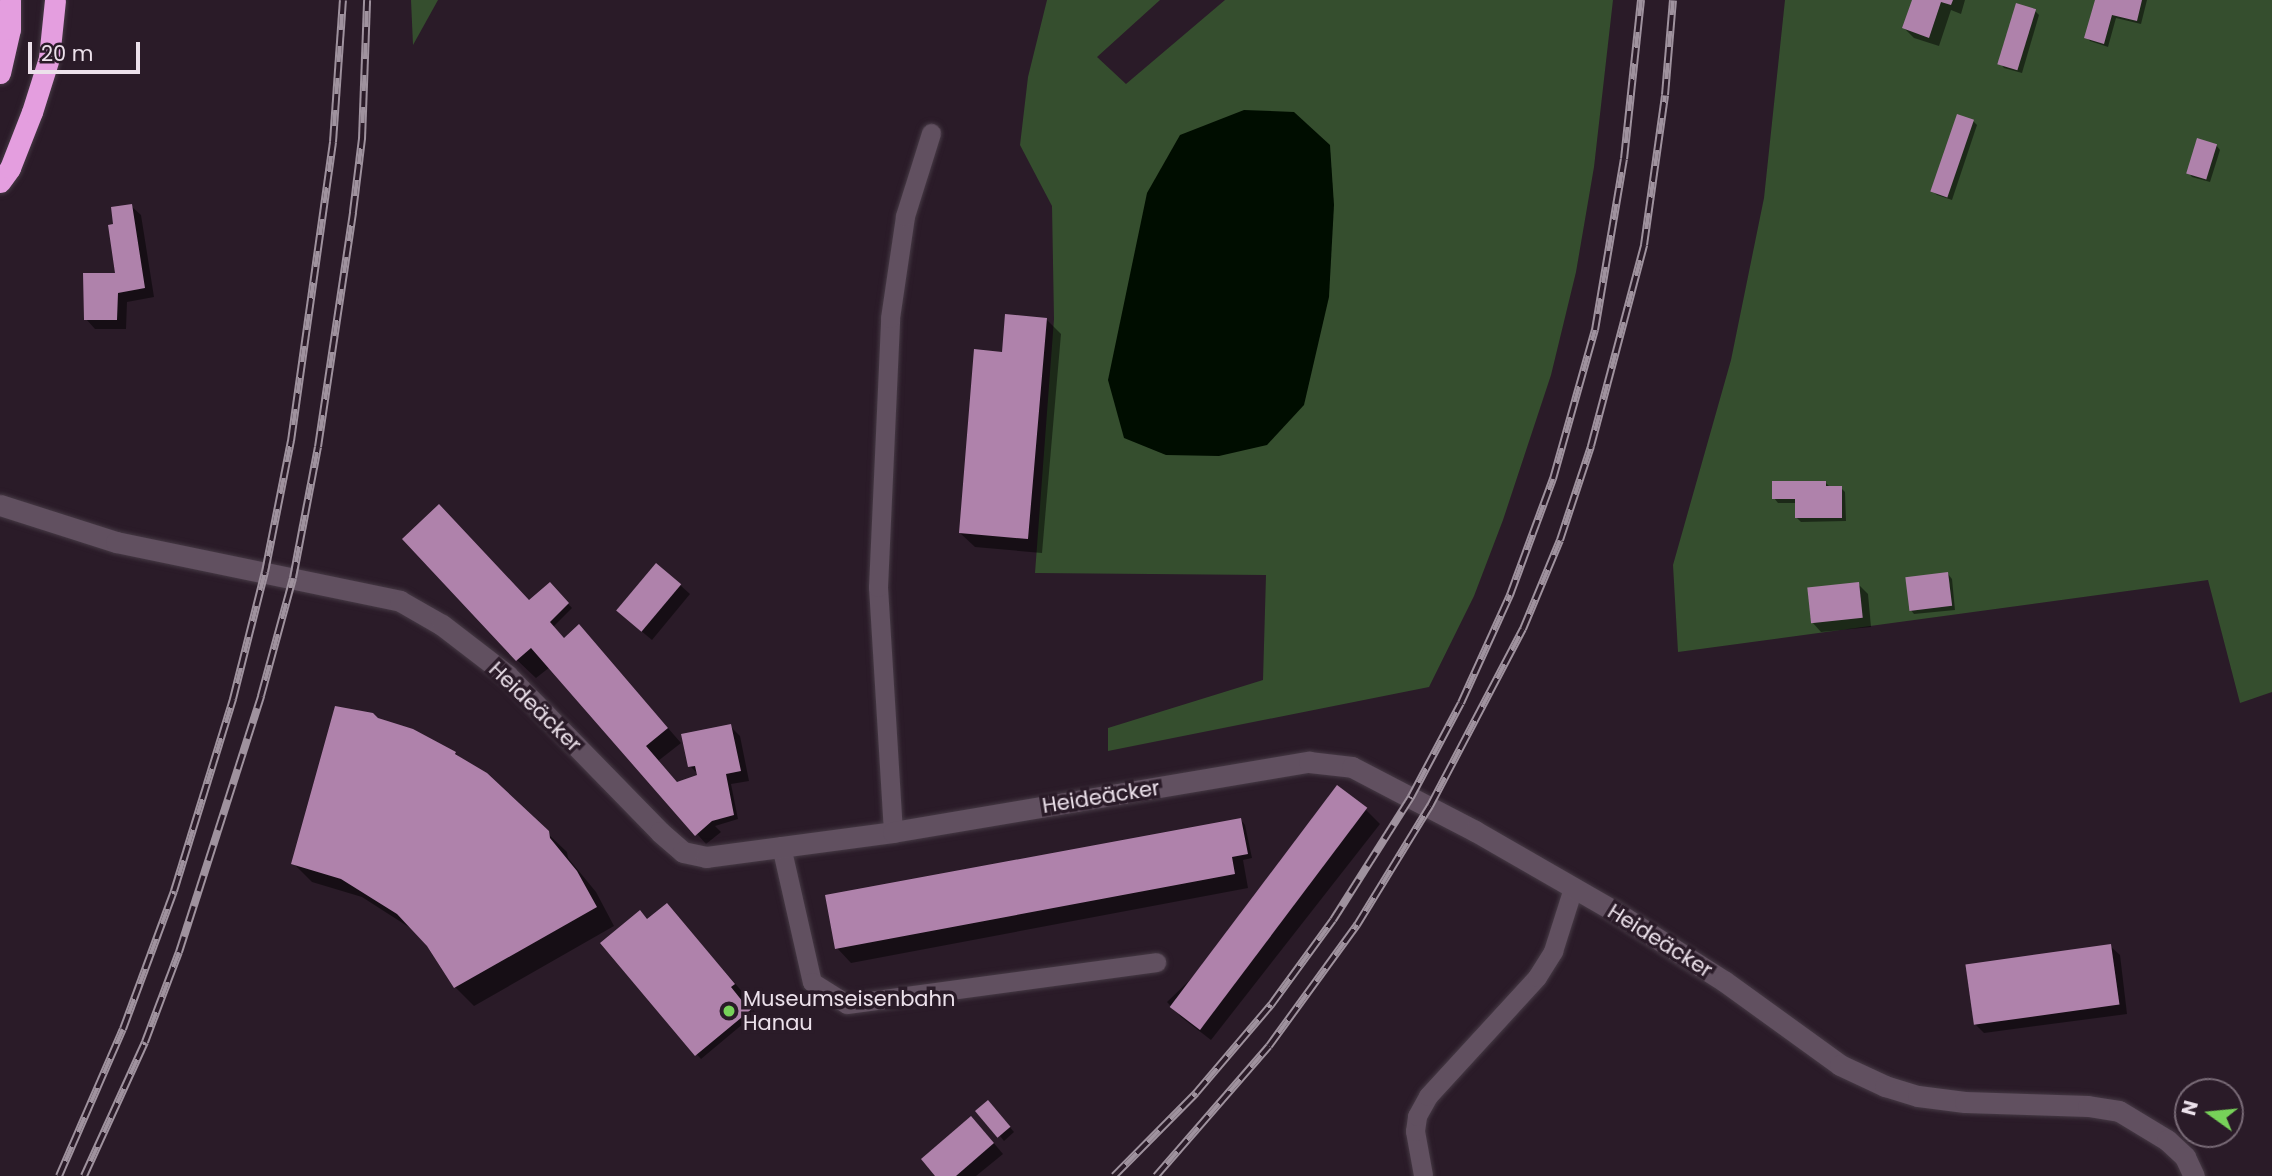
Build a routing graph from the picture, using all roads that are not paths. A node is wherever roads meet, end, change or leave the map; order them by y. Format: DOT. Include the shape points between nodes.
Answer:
graph roads {
  1 [pos="10,0"];
  2 [pos="55,0"];
  3 [pos="0,74"];
  4 [pos="931,134"];
  5 [pos="0,182"];
  6 [pos="0,505"];
  7 [pos="893,832"];
  8 [pos="781,846"];
  9 [pos="1573,888"];
  10 [pos="1156,962"];
  11 [pos="1423,1175"];
  12 [pos="2194,1176"];
  1 -- 3 [label="highway" via="10,29"];
  2 -- 5 [label="highway" via="49,58 10,168"];
  4 -- 7 [label="lane" via="905,216 890,318 878,586"];
  6 -- 8 [label="street, Heideäcker" via="116,542 400,601 442,625 507,675 683,852 706,857"];
  7 -- 8 [label="street, Heideäcker"];
  7 -- 9 [label="street, Heideäcker" via="1324,763 1352,767"];
  8 -- 10 [label="lane" via="812,982 847,1003"];
  9 -- 11 [label="lane" via="1553,951 1536,977 1429,1096 1417,1116 1415,1131"];
  9 -- 12 [label="street, Heideäcker" via="1724,981 1840,1065 1885,1086 1965,1102 2119,1111 2167,1140 2185,1157"];
}
